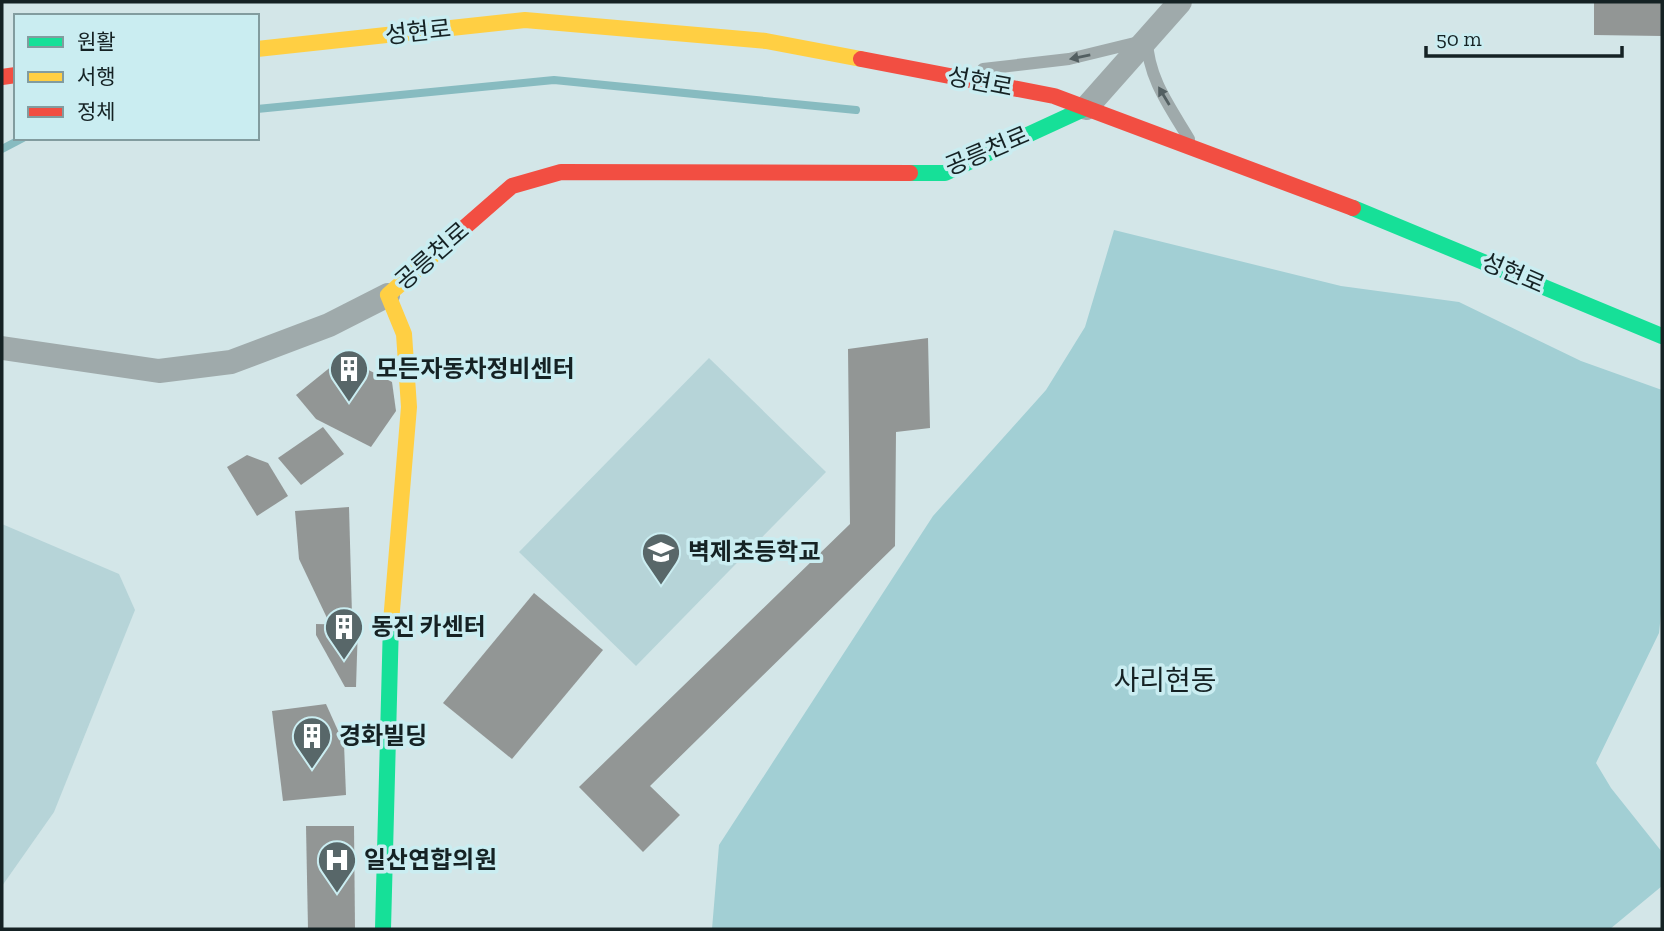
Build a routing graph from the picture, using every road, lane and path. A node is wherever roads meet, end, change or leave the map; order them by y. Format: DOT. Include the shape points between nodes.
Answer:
graph roads {
  1 [pos="1180,2"];
  2 [pos="1147,40"];
  3 [pos="259,49"];
  4 [pos="939,74"];
  5 [pos="1086,108"];
  6 [pos="1194,148"];
  7 [pos="388,295"];
  8 [pos="1662,335"];
  9 [pos="2,348"];
  10 [pos="383,929"];
  1 -- 2 [label="street"];
  2 -- 4 [label="lane, one-way" via="1069,59"];
  2 -- 5 [label="street"];
  6 -- 2 [label="lane, one-way" via="1155,81"];
  3 -- 4 [label="main road, 성현로" via="525,20 766,41"];
  4 -- 5 [label="main road, 성현로" via="1054,96"];
  5 -- 6 [label="main road, 성현로"];
  5 -- 7 [label="main road, 공릉천로" via="945,173 561,172 512,186"];
  6 -- 8 [label="main road, 성현로" via="1342,202"];
  7 -- 9 [label="street" via="329,325 230,362 159,371"];
  7 -- 10 [label="main road, 공릉천로" via="404,334 409,407 390,629"];
}
